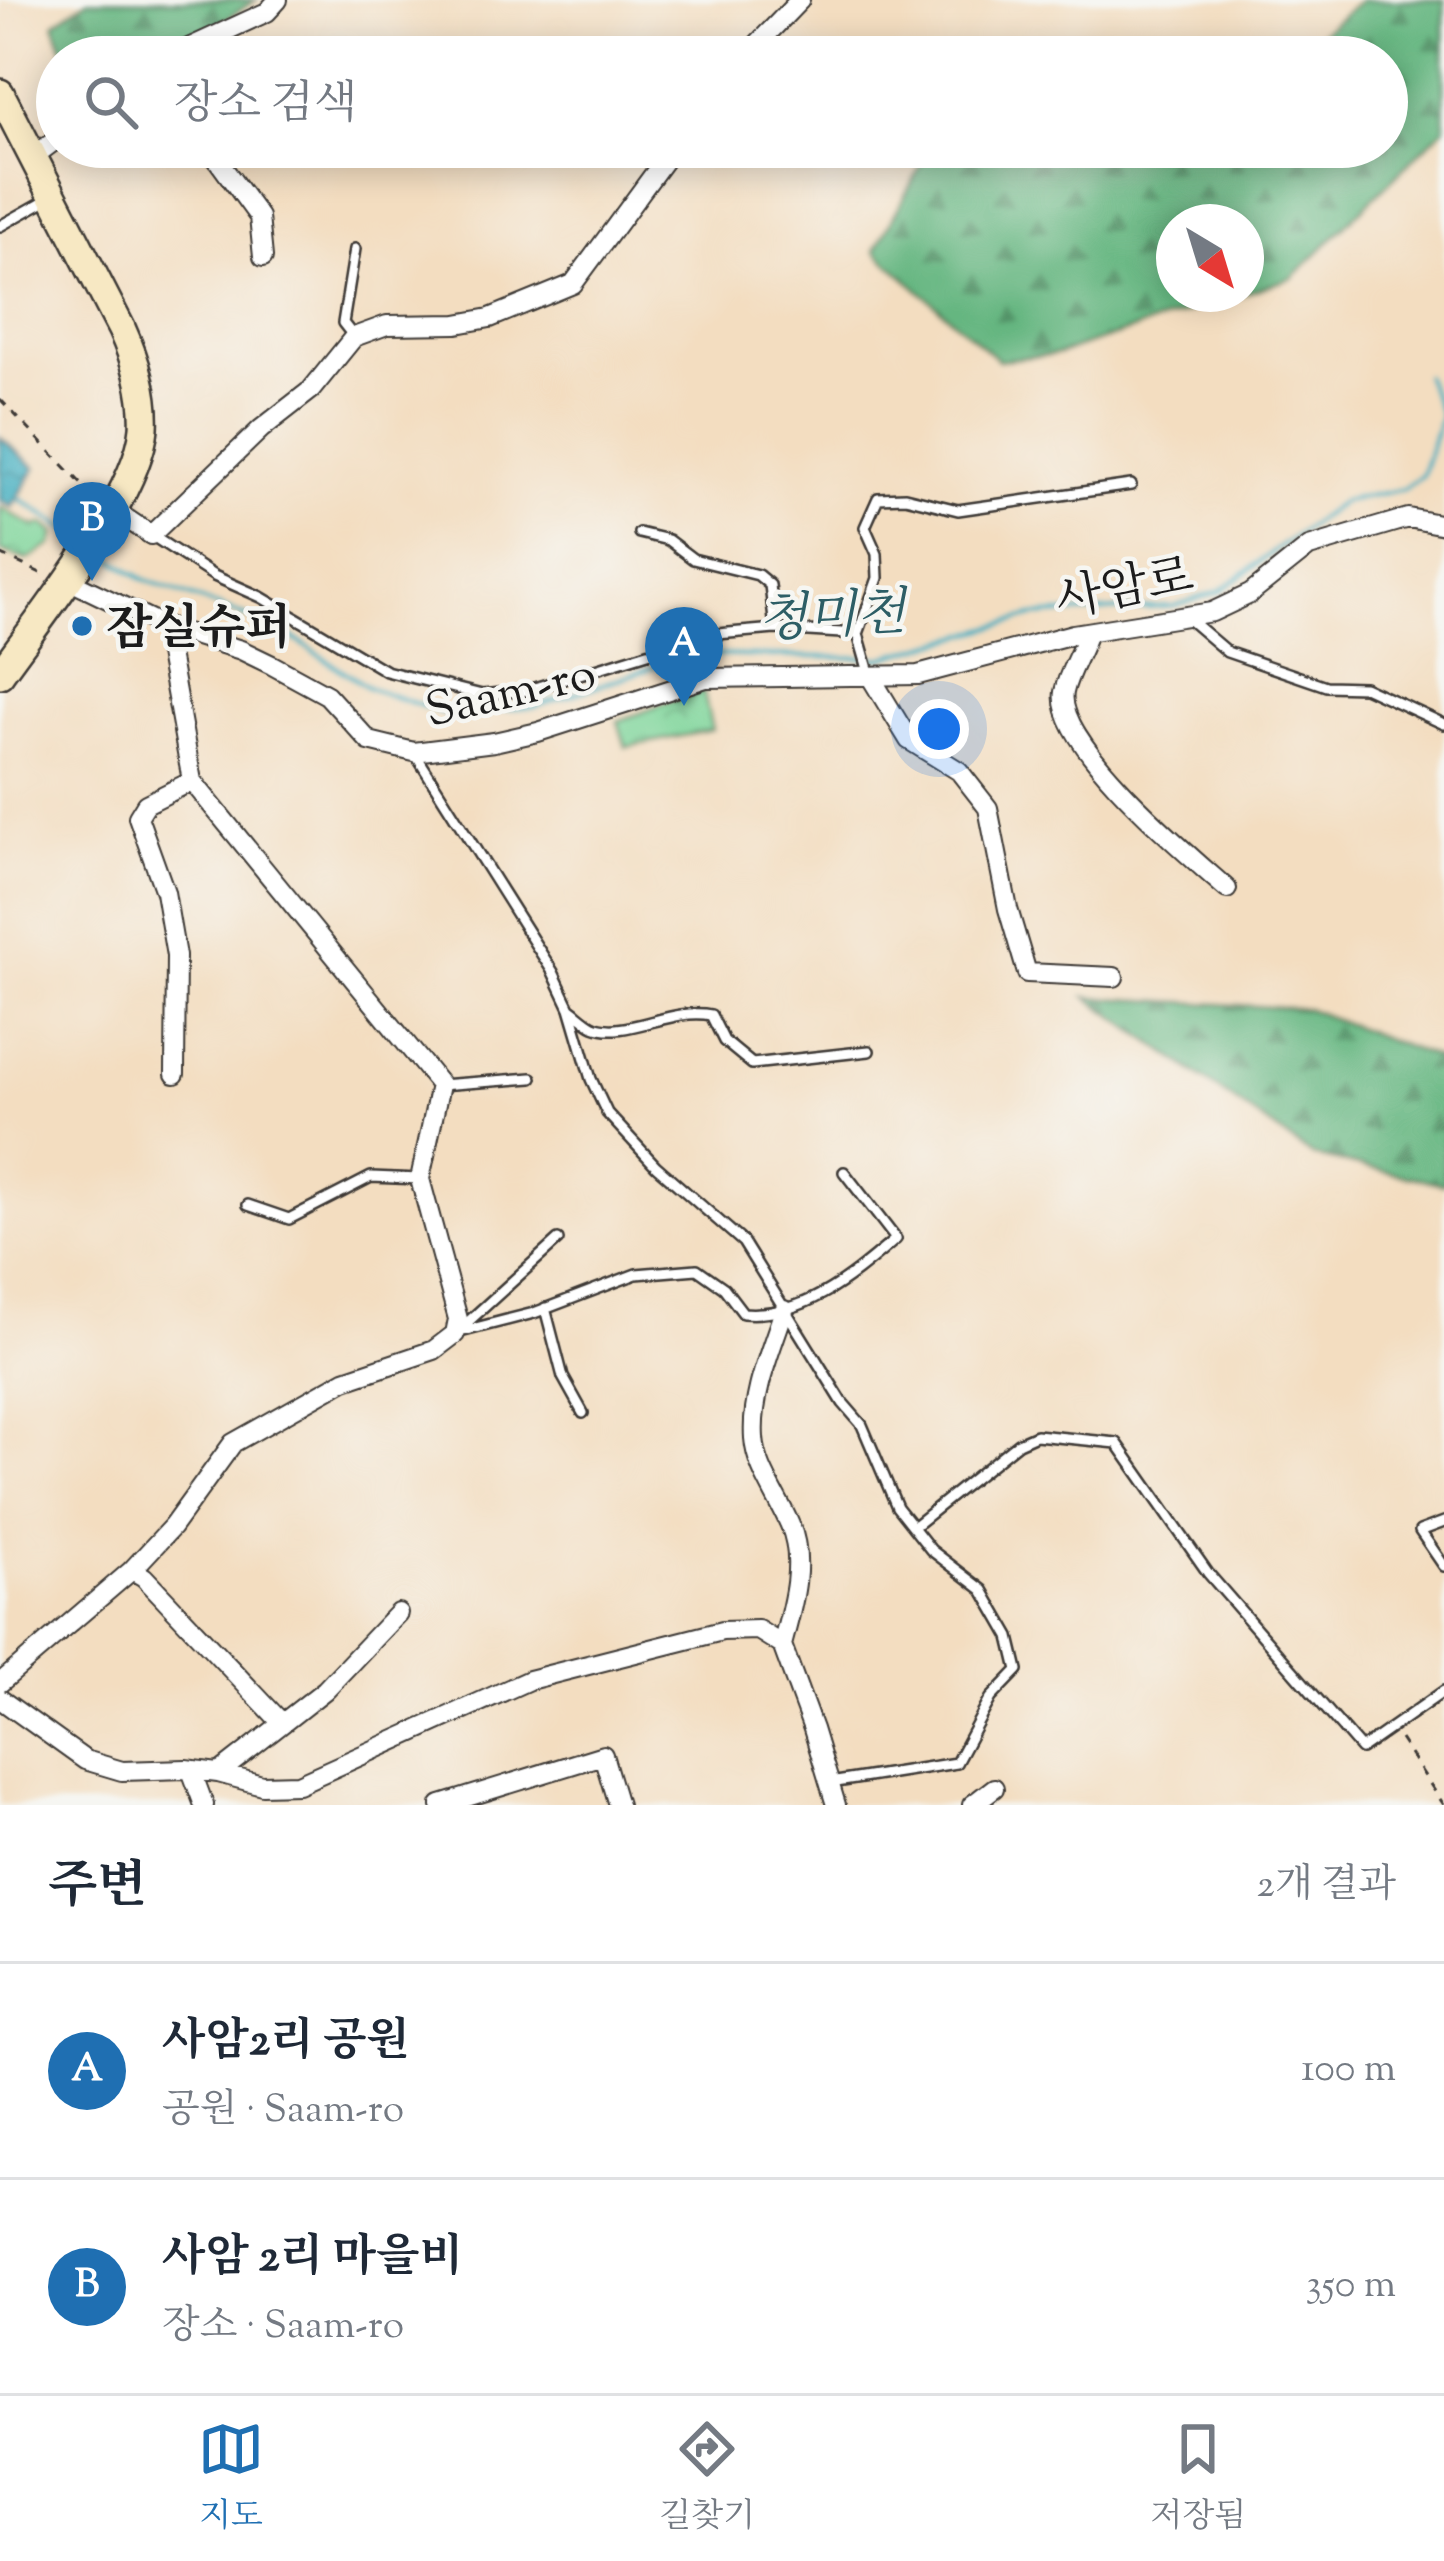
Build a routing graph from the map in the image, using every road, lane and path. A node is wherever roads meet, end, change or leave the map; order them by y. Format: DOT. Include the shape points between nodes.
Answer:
graph roads {
  1 [pos="278,0"];
  2 [pos="800,0"];
  3 [pos="215,36"];
  4 [pos="765,36"];
  5 [pos="0,94"];
  6 [pos="36,156"];
  7 [pos="33,158"];
  8 [pos="36,164"];
  9 [pos="38,168"];
  10 [pos="224,168"];
  11 [pos="659,168"];
  12 [pos="53,197"];
  13 [pos="0,226"];
  14 [pos="355,249"];
  15 [pos="262,257"];
  16 [pos="354,337"];
  17 [pos="0,399"];
  18 [pos="1131,485"];
  19 [pos="110,512"];
  20 [pos="1444,525"];
  21 [pos="639,533"];
  22 [pos="151,535"];
  23 [pos="0,554"];
  24 [pos="67,578"];
  25 [pos="1186,617"];
  26 [pos="164,626"];
  27 [pos="775,629"];
  28 [pos="1088,632"];
  29 [pos="858,634"];
  30 [pos="0,674"];
  31 [pos="870,676"];
  32 [pos="1444,724"];
  33 [pos="414,752"];
  34 [pos="192,781"];
  35 [pos="1227,889"];
  36 [pos="1114,977"];
  37 [pos="570,1008"];
  38 [pos="868,1052"];
  39 [pos="175,1073"];
  40 [pos="532,1078"];
  41 [pos="440,1084"];
  42 [pos="844,1172"];
  43 [pos="420,1179"];
  44 [pos="248,1205"];
  45 [pos="559,1240"];
  46 [pos="545,1309"];
  47 [pos="784,1310"];
  48 [pos="454,1334"];
  49 [pos="583,1413"];
  50 [pos="1444,1522"];
  51 [pos="913,1527"];
  52 [pos="1444,1566"];
  53 [pos="132,1570"];
  54 [pos="398,1613"];
  55 [pos="782,1645"];
  56 [pos="0,1683"];
  57 [pos="1444,1691"];
  58 [pos="0,1700"];
  59 [pos="281,1722"];
  60 [pos="1394,1726"];
  61 [pos="191,1770"];
  62 [pos="220,1773"];
  63 [pos="830,1783"];
  64 [pos="994,1788"];
  65 [pos="204,1805"];
  66 [pos="441,1805"];
  67 [pos="618,1805"];
  68 [pos="836,1805"];
  69 [pos="972,1805"];
  70 [pos="1444,1805"];
  1 -- 3 [label="street"];
  2 -- 4 [label="street"];
  5 -- 7 [label="main road"];
  6 -- 7 [label="street"];
  7 -- 8 [label="main road"];
  9 -- 12 [label="main road"];
  10 -- 15 [label="street" via="260,217"];
  11 -- 16 [label="street" via="573,284 490,318 387,325"];
  12 -- 13 [label="lane"];
  12 -- 19 [label="main road" via="122,330 143,399 140,451"];
  14 -- 16 [label="lane" via="344,323"];
  16 -- 22 [label="street" via="311,390"];
  17 -- 19 [label="path"];
  18 -- 29 [label="lane" via="958,510 878,498 865,527 878,578"];
  19 -- 22 [label="street"];
  19 -- 24 [label="main road"];
  20 -- 25 [label="street, 사암로" via="1408,518 1309,547 1250,594"];
  21 -- 27 [label="lane" via="668,540 693,560 758,575 770,585"];
  22 -- 27 [label="lane" via="386,671 482,695 528,690 706,634"];
  23 -- 24 [label="path"];
  24 -- 26 [label="street, Saam-ro"];
  24 -- 30 [label="main road"];
  25 -- 28 [label="street, 사암로"];
  25 -- 32 [label="lane" via="1227,652 1326,686 1364,687"];
  26 -- 33 [label="street, Saam-ro" via="304,680 369,741"];
  26 -- 34 [label="street"];
  27 -- 29 [label="lane"];
  28 -- 31 [label="street, 사암로" via="918,675"];
  28 -- 35 [label="street" via="1064,694 1067,715 1136,809"];
  29 -- 31 [label="lane"];
  31 -- 33 [label="street, Saam-ro" via="706,678 538,731"];
  31 -- 36 [label="street" via="909,740 959,771 988,808 1028,973"];
  33 -- 37 [label="lane"];
  34 -- 39 [label="street" via="146,804 138,817 165,892 176,956"];
  34 -- 41 [label="street"];
  37 -- 38 [label="lane" via="595,1026 618,1029 670,1014 711,1015 724,1041 752,1064"];
  37 -- 47 [label="lane" via="607,1113 742,1242"];
  40 -- 41 [label="lane"];
  41 -- 43 [label="street"];
  42 -- 47 [label="lane" via="896,1238 837,1289"];
  43 -- 44 [label="lane" via="370,1177 289,1219"];
  43 -- 48 [label="street" via="458,1319"];
  45 -- 48 [label="lane"];
  46 -- 47 [label="lane" via="635,1274 697,1269 743,1313"];
  46 -- 48 [label="lane"];
  46 -- 49 [label="lane" via="563,1377"];
  47 -- 51 [label="lane" via="862,1425"];
  47 -- 55 [label="street" via="755,1400 754,1440 798,1560"];
  48 -- 53 [label="street" via="246,1433"];
  50 -- 52 [label="lane" via="1420,1532"];
  51 -- 60 [label="lane" via="1018,1443 1036,1436 1117,1443 1208,1573 1361,1749"];
  51 -- 63 [label="lane" via="983,1590 1018,1670 991,1698 956,1763"];
  53 -- 56 [label="street"];
  53 -- 59 [label="street"];
  54 -- 59 [label="street" via="325,1690"];
  55 -- 62 [label="street" via="758,1630 722,1631 529,1680 298,1784 262,1785"];
  55 -- 63 [label="street"];
  57 -- 60 [label="lane"];
  58 -- 61 [label="street" via="85,1760 122,1771"];
  59 -- 62 [label="street"];
  60 -- 70 [label="path"];
  61 -- 62 [label="street"];
  61 -- 65 [label="street"];
  63 -- 68 [label="street"];
  64 -- 69 [label="street"];
  66 -- 67 [label="street" via="603,1755"];
}
